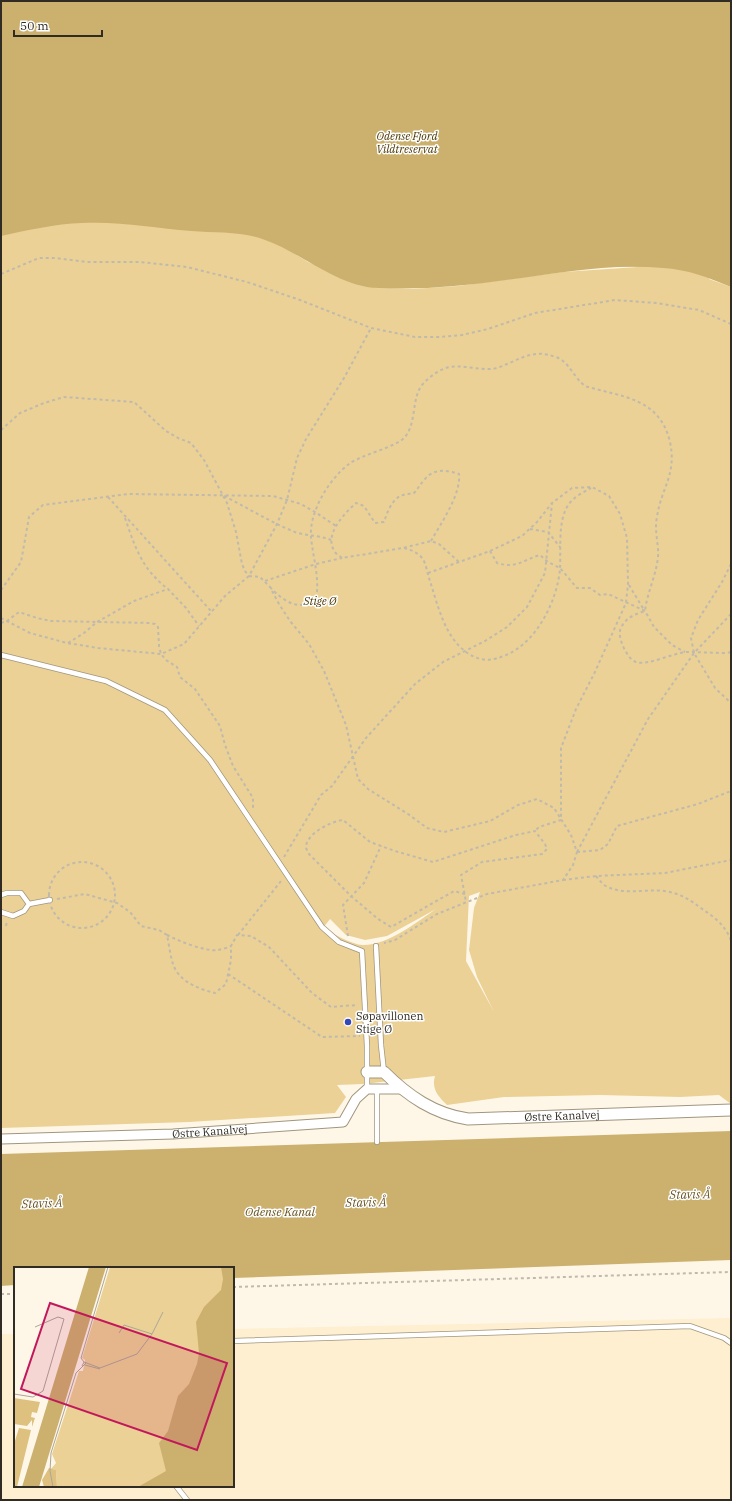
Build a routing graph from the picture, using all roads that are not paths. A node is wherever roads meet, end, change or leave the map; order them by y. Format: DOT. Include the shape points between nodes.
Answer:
graph roads {
  1 [pos="1,655"];
  2 [pos="1,895"];
  3 [pos="50,900"];
  4 [pos="29,904"];
  5 [pos="1,912"];
  6 [pos="376,946"];
  7 [pos="367,1072"];
  8 [pos="384,1072"];
  9 [pos="367,1089"];
  10 [pos="376,1089"];
  11 [pos="401,1089"];
  12 [pos="731,1110"];
  13 [pos="1,1139"];
  14 [pos="377,1142"];
  15 [pos="234,1341"];
  16 [pos="731,1343"];
  17 [pos="177,1487"];
  18 [pos="187,1500"];
  1 -- 7 [label="lane" via="106,681 165,710 210,760 322,927 339,942 362,951"];
  2 -- 4 [label="lane" via="7,892 21,894"];
  3 -- 4 [label="lane"];
  4 -- 5 [label="lane" via="24,911 13,916"];
  6 -- 8 [label="lane"];
  7 -- 8 [label="street"];
  7 -- 9 [label="lane"];
  8 -- 11 [label="street, Østre Kanalvej"];
  9 -- 10 [label="street"];
  9 -- 13 [label="street, Østre Kanalvej" via="356,1099 343,1122 173,1134"];
  10 -- 11 [label="street"];
  10 -- 14 [label="lane"];
  11 -- 12 [label="street, Østre Kanalvej" via="434,1110 468,1119"];
  15 -- 16 [label="lane" via="690,1326"];
  17 -- 18 [label="lane"];
}
